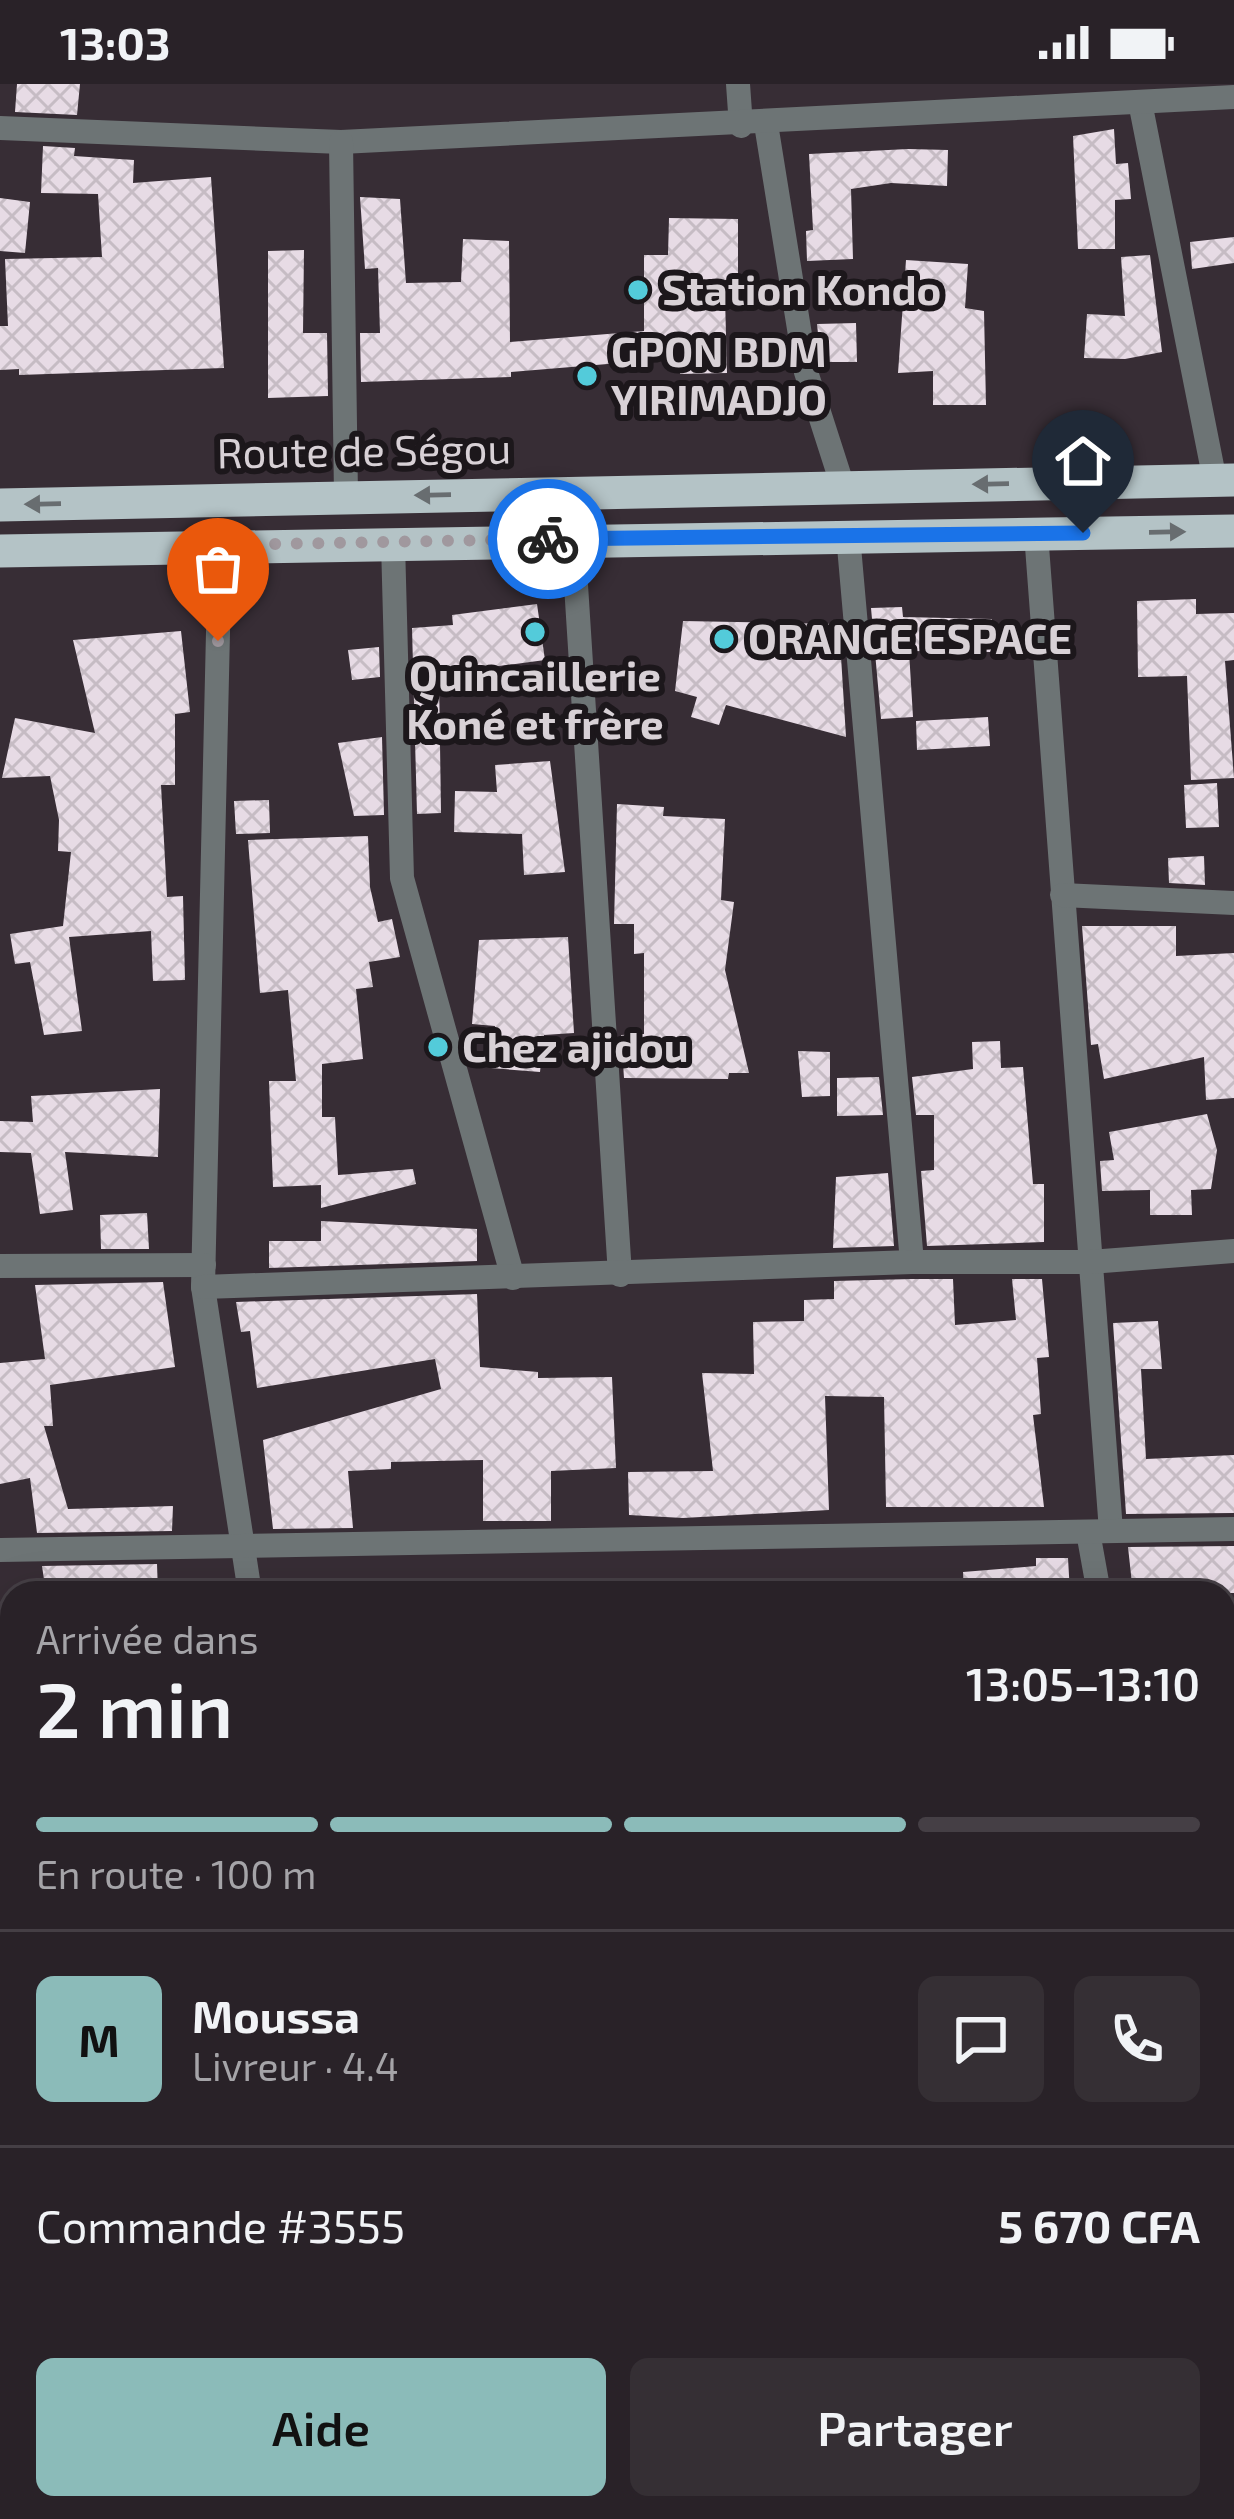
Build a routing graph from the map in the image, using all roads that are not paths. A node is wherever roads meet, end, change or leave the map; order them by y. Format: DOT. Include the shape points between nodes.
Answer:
graph roads {
  1 [pos="738,84"];
  2 [pos="1226,93"];
  3 [pos="1011,97"];
  4 [pos="1140,102"];
  5 [pos="753,125"];
  6 [pos="0,128"];
  7 [pos="341,142"];
  8 [pos="1225,480"];
  9 [pos="843,487"];
  10 [pos="346,496"];
  11 [pos="0,505"];
  12 [pos="1234,531"];
  13 [pos="1036,533"];
  14 [pos="848,535"];
  15 [pos="573,538"];
  16 [pos="393,542"];
  17 [pos="220,545"];
  18 [pos="0,551"];
  19 [pos="1062,895"];
  20 [pos="1234,903"];
  21 [pos="1234,1251"];
  22 [pos="912,1262"];
  23 [pos="1090,1262"];
  24 [pos="0,1266"];
  25 [pos="203,1276"];
  26 [pos="620,1276"];
  27 [pos="514,1278"];
  28 [pos="1234,1529"];
  29 [pos="1100,1532"];
  30 [pos="240,1546"];
  31 [pos="0,1550"];
  32 [pos="247,1581"];
  33 [pos="1099,1581"];
  1 -- 5 [label="street"];
  2 -- 4 [label="street"];
  3 -- 4 [label="street"];
  3 -- 5 [label="street"];
  4 -- 8 [label="street"];
  5 -- 7 [label="street"];
  5 -- 9 [label="street" via="806,372"];
  6 -- 7 [label="street"];
  7 -- 10 [label="street"];
  8 -- 9 [label="highway, Route de Ségou, one-way"];
  9 -- 10 [label="highway, Route de Ségou, one-way"];
  10 -- 11 [label="highway, Route de Ségou, one-way"];
  13 -- 12 [label="highway, one-way"];
  13 -- 14 [label="highway"];
  13 -- 19 [label="street"];
  14 -- 15 [label="highway"];
  14 -- 22 [label="street"];
  15 -- 16 [label="highway"];
  15 -- 26 [label="street"];
  16 -- 17 [label="highway"];
  16 -- 27 [label="street" via="401,878"];
  17 -- 18 [label="highway"];
  17 -- 25 [label="street"];
  19 -- 20 [label="street"];
  19 -- 23 [label="street"];
  21 -- 23 [label="street"];
  22 -- 23 [label="street"];
  22 -- 26 [label="street"];
  23 -- 29 [label="street"];
  24 -- 25 [label="street"];
  25 -- 27 [label="street"];
  25 -- 30 [label="street"];
  26 -- 27 [label="street"];
  28 -- 29 [label="street"];
  29 -- 30 [label="street"];
  29 -- 33 [label="street"];
  30 -- 31 [label="street"];
  30 -- 32 [label="street"];
}
